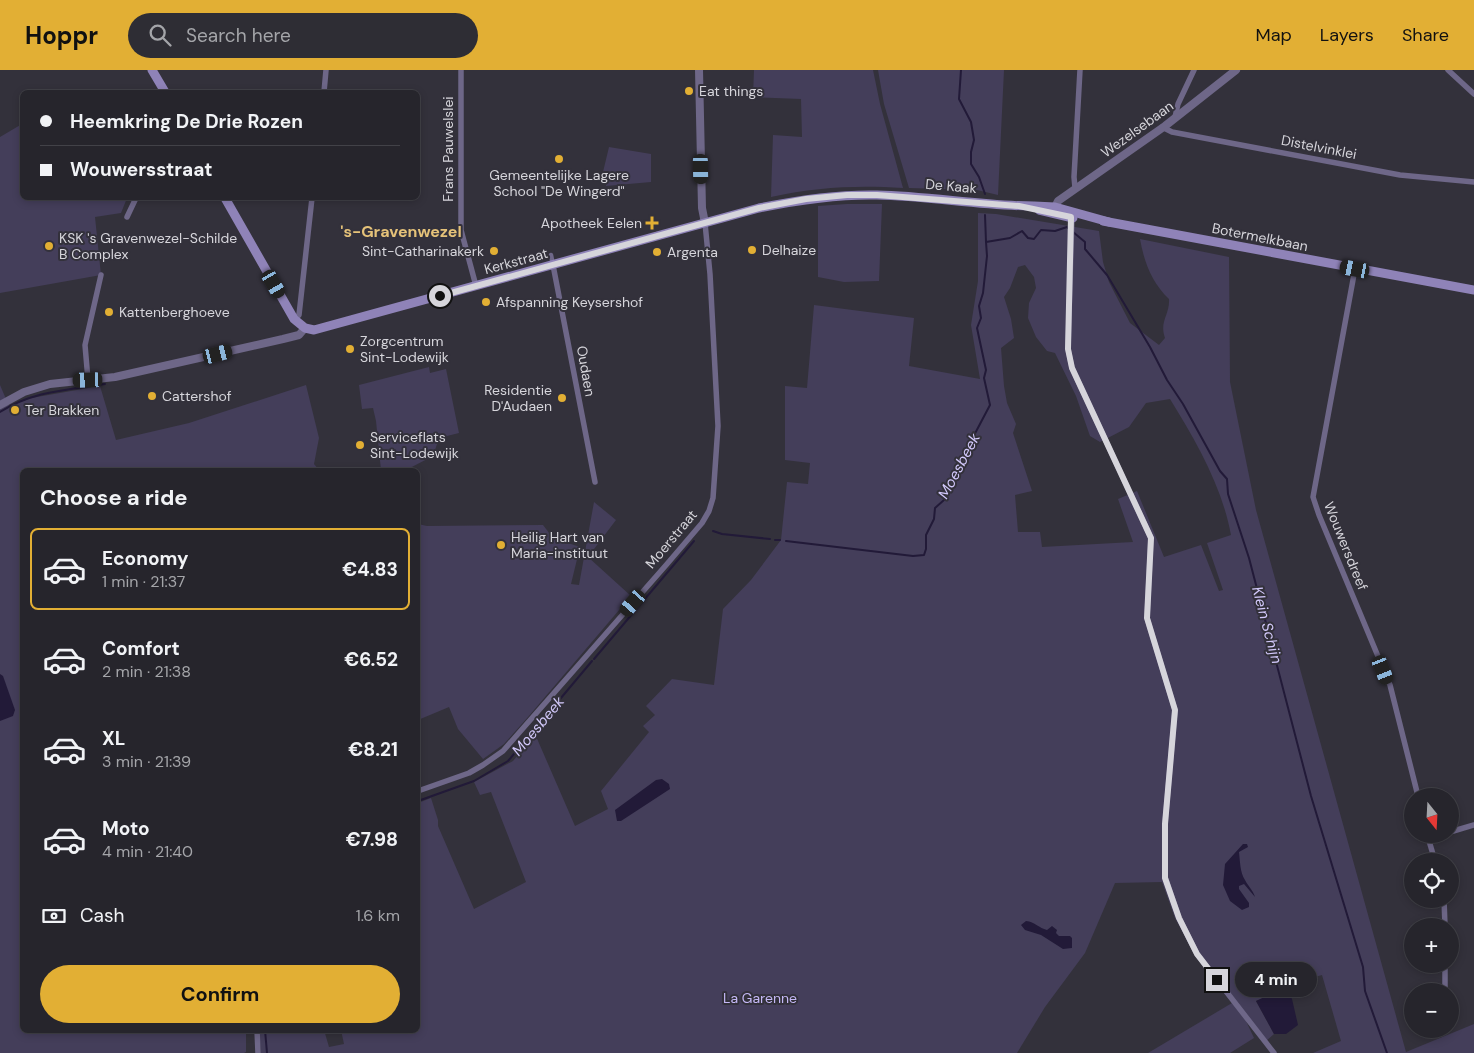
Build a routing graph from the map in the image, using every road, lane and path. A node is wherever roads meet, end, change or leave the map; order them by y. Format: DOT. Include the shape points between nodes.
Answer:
graph roads {
  1 [pos="152,70"];
  2 [pos="326,70"];
  3 [pos="461,70"];
  4 [pos="699,70"];
  5 [pos="1080,70"];
  6 [pos="1194,70"];
  7 [pos="1236,70"];
  8 [pos="1448,70"];
  9 [pos="164,90"];
  10 [pos="324,90"];
  11 [pos="1474,94"];
  12 [pos="1175,117"];
  13 [pos="1162,128"];
  14 [pos="1474,182"];
  15 [pos="1075,188"];
  16 [pos="135,200"];
  17 [pos="226,200"];
  18 [pos="312,200"];
  19 [pos="989,204"];
  20 [pos="1019,206"];
  21 [pos="1055,207"];
  22 [pos="1072,215"];
  23 [pos="127,217"];
  24 [pos="705,223"];
  25 [pos="550,255"];
  26 [pos="553,265"];
  27 [pos="1355,269"];
  28 [pos="101,275"];
  29 [pos="476,286"];
  30 [pos="1474,292"];
  31 [pos="296,317"];
  32 [pos="305,328"];
  33 [pos="88,380"];
  34 [pos="0,405"];
  35 [pos="595,482"];
  36 [pos="1416,788"];
  37 [pos="420,790"];
  38 [pos="1474,826"];
  39 [pos="1459,830"];
  40 [pos="257,1033"];
  41 [pos="258,1053"];
  42 [pos="1274,1053"];
  1 -- 9 [label="main road"];
  2 -- 10 [label="street"];
  3 -- 29 [label="street, Frans Pauwelslei" via="461,230"];
  4 -- 24 [label="street"];
  5 -- 15 [label="street"];
  6 -- 12 [label="street"];
  7 -- 12 [label="street, Wezelsebaan"];
  8 -- 11 [label="street"];
  12 -- 13 [label="street, Wezelsebaan"];
  13 -- 14 [label="street, Distelvinklei" via="1400,175"];
  13 -- 15 [label="street, Wezelsebaan"];
  15 -- 21 [label="street, Wezelsebaan"];
  16 -- 23 [label="street"];
  17 -- 31 [label="main road"];
  18 -- 31 [label="street"];
  19 -- 20 [label="main road, Botermelkbaan"];
  19 -- 24 [label="main road, De Kaak" via="907,196 847,195 763,207"];
  20 -- 21 [label="main road, Botermelkbaan"];
  20 -- 22 [label="main road, Botermelkbaan"];
  21 -- 22 [label="main road, Botermelkbaan"];
  22 -- 27 [label="main road, Botermelkbaan"];
  22 -- 42 [label="street" via="1068,349 1072,368 1151,538 1147,618 1175,710 1165,824 1165,878 1179,918 1197,954"];
  24 -- 26 [label="main road, Kerkstraat"];
  24 -- 37 [label="street, Moerstraat" via="718,426 713,498 709,511 667,564 503,751 469,773"];
  25 -- 26 [label="street"];
  26 -- 29 [label="main road, Kerkstraat"];
  26 -- 35 [label="street, Oudaen"];
  27 -- 30 [label="main road, Botermelkbaan"];
  27 -- 36 [label="street, Wouwersdreef" via="1313,497 1390,685"];
  28 -- 33 [label="street" via="85,345"];
  29 -- 32 [label="main road, Kerkstraat" via="320,329"];
  31 -- 32 [label="main road"];
  32 -- 33 [label="street" via="296,328 283,339 179,364"];
  33 -- 34 [label="street" via="37,388"];
  38 -- 39 [label="street"];
  40 -- 41 [label="street"];
}
